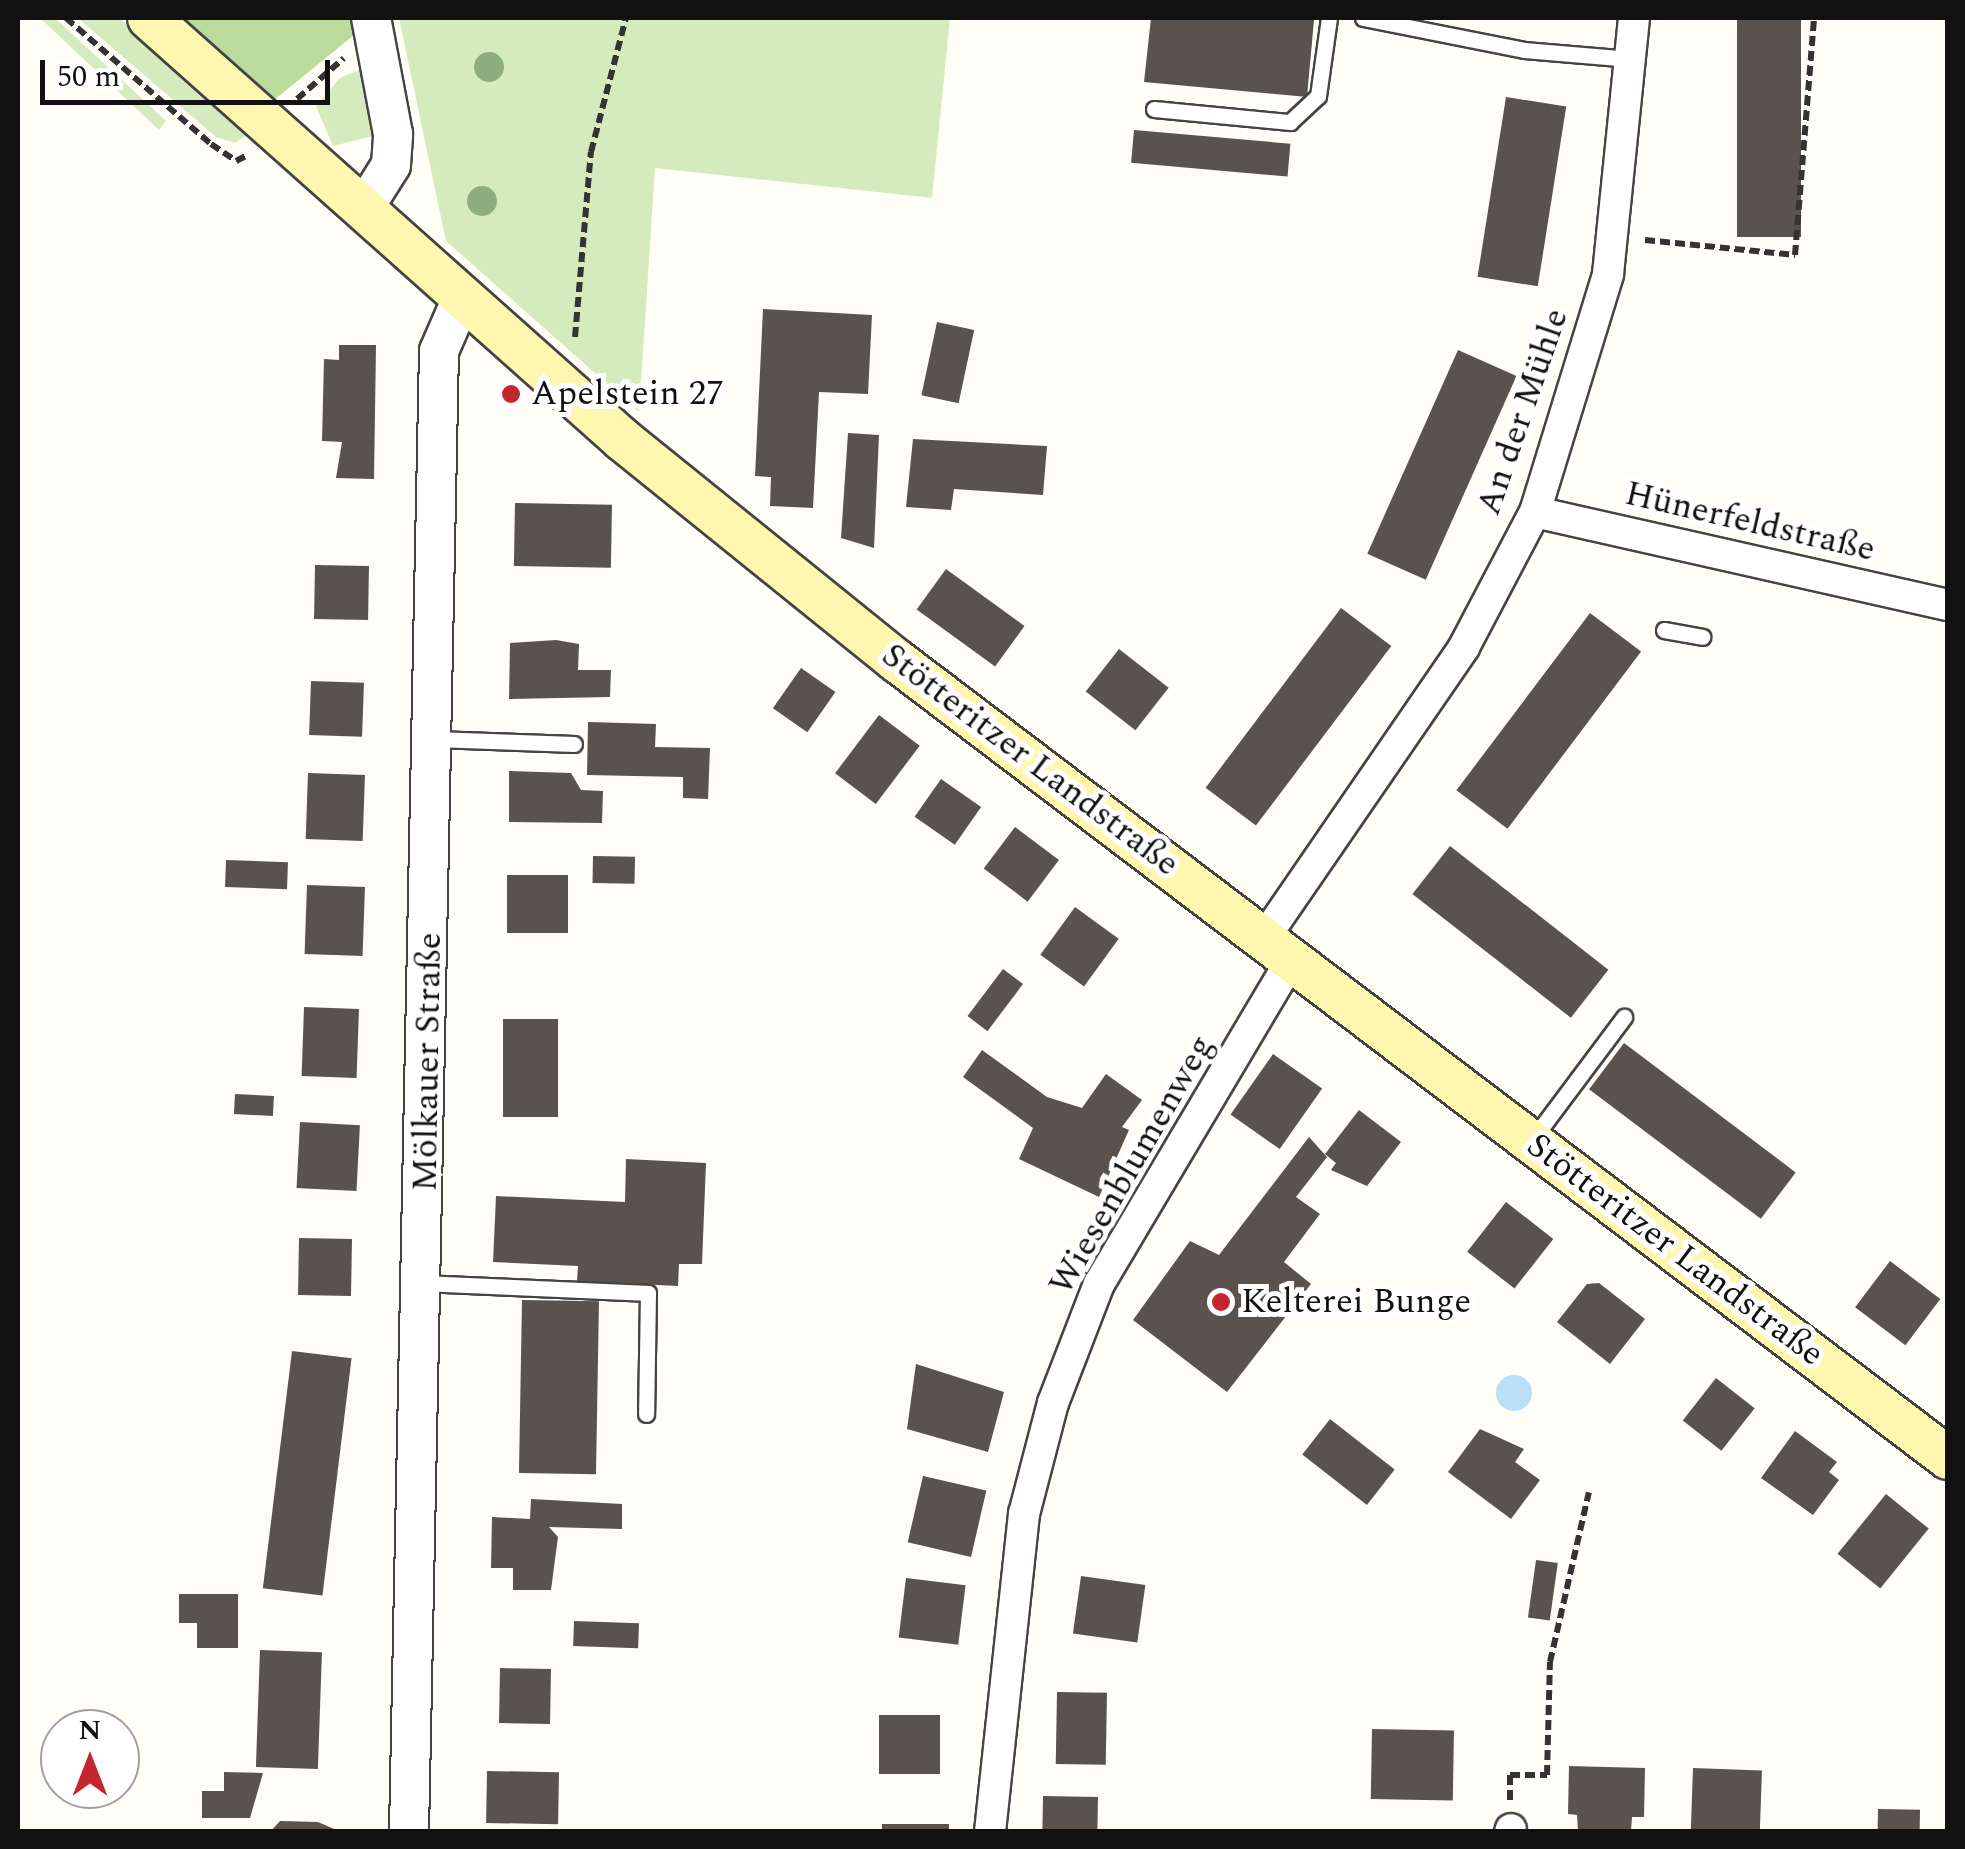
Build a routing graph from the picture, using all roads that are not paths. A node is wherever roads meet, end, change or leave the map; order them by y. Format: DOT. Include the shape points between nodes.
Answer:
graph roads {
  1 [pos="149,18"];
  2 [pos="371,18"];
  3 [pos="1329,18"];
  4 [pos="1363,18"];
  5 [pos="1634,18"];
  6 [pos="1630,60"];
  7 [pos="1154,109"];
  8 [pos="364,208"];
  9 [pos="462,298"];
  10 [pos="1535,512"];
  11 [pos="1948,604"];
  12 [pos="1664,630"];
  13 [pos="1702,638"];
  14 [pos="436,739"];
  15 [pos="574,744"];
  16 [pos="1279,947"];
  17 [pos="1624,1017"];
  18 [pos="1532,1140"];
  19 [pos="422,1283"];
  20 [pos="646,1414"];
  21 [pos="1948,1458"];
  22 [pos="410,1832"];
  23 [pos="990,1832"];
  1 -- 8 [label="main road, Stötteritzer Landstraße"];
  2 -- 8 [label="street" via="394,134 391,165"];
  3 -- 7 [label="lane" via="1318,96 1290,122"];
  4 -- 6 [label="lane" via="1524,50"];
  5 -- 6 [label="street, An der Mühle"];
  6 -- 10 [label="street, An der Mühle" via="1612,236"];
  8 -- 9 [label="main road, Stötteritzer Landstraße"];
  9 -- 14 [label="street, Mölkauer Straße" via="439,351"];
  9 -- 16 [label="main road, Stötteritzer Landstraße" via="898,661"];
  10 -- 11 [label="street, Hünerfeldstraße"];
  10 -- 16 [label="street, An der Mühle" via="1464,647"];
  12 -- 13 [label="lane"];
  14 -- 15 [label="lane"];
  14 -- 19 [label="street, Mölkauer Straße"];
  16 -- 18 [label="main road, Stötteritzer Landstraße"];
  16 -- 23 [label="street, Wiesenblumenweg" via="1100,1284 1054,1403 1024,1514"];
  17 -- 18 [label="lane"];
  18 -- 21 [label="main road, Stötteritzer Landstraße"];
  19 -- 20 [label="lane" via="648,1293"];
  19 -- 22 [label="street, Mölkauer Straße"];
}
